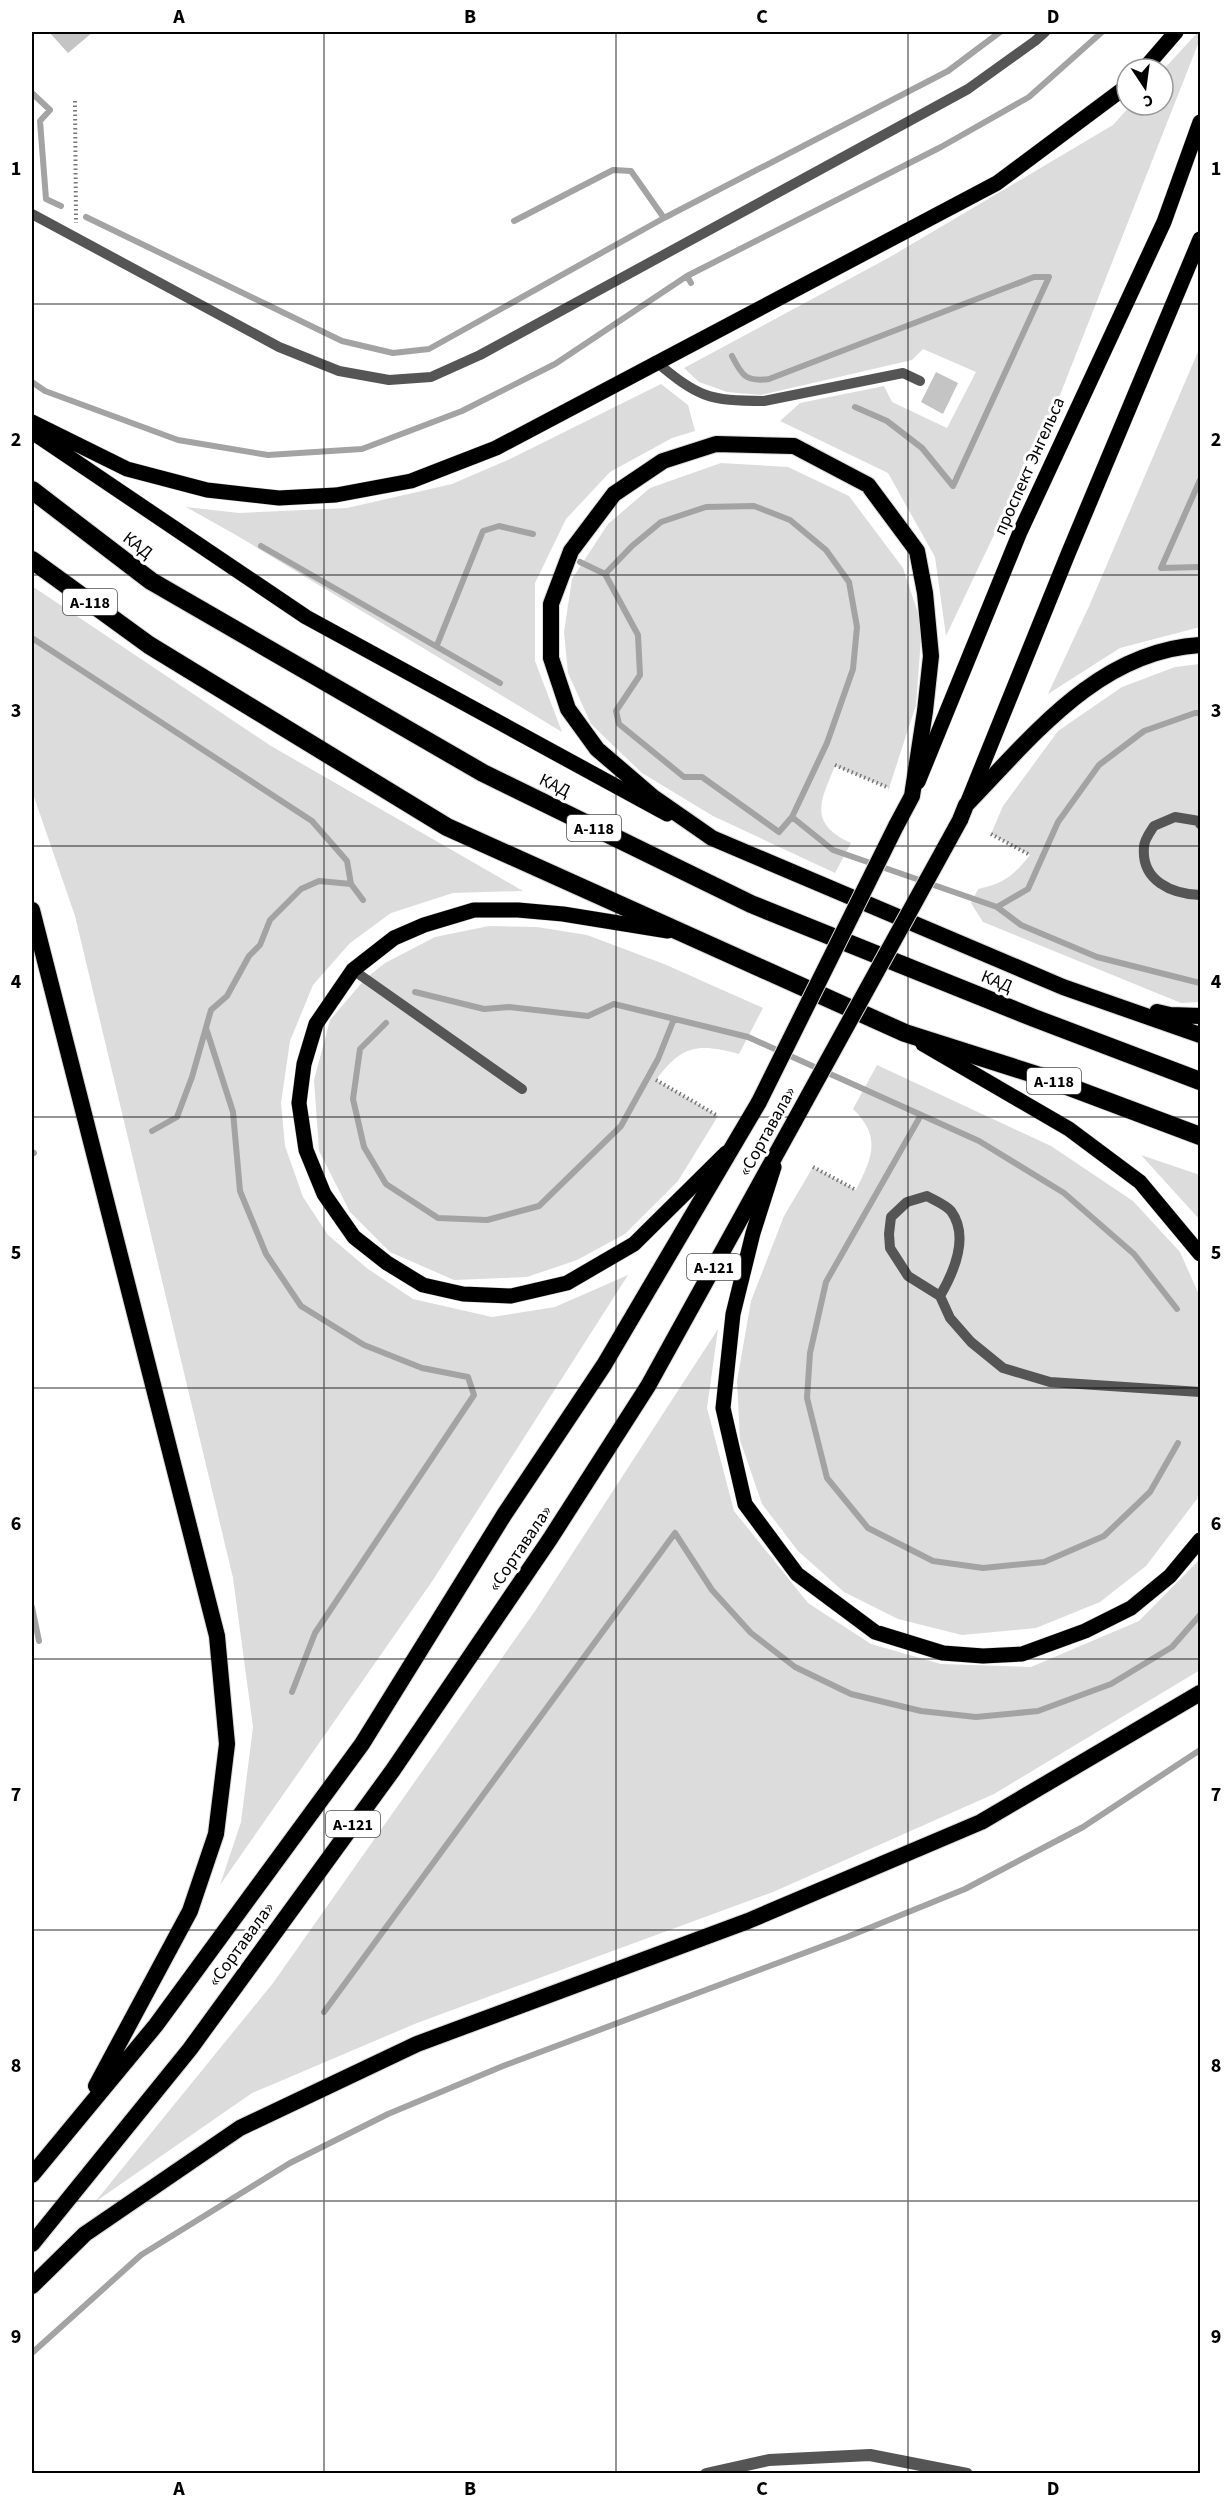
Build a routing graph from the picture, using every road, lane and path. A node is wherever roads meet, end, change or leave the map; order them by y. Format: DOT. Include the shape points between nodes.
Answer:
graph roads {
  1 [pos="1045,32"];
  2 [pos="1176,32"];
  3 [pos="1154,57"];
  4 [pos="1115,95"];
  5 [pos="75,101"];
  6 [pos="1200,122"];
  7 [pos="32,214"];
  8 [pos="76,238"];
  9 [pos="1200,239"];
  10 [pos="655,361"];
  11 [pos="920,381"];
  12 [pos="32,422"];
  13 [pos="32,432"];
  14 [pos="32,490"];
  15 [pos="32,560"];
  16 [pos="1200,645"];
  17 [pos="835,765"];
  18 [pos="889,788"];
  19 [pos="912,796"];
  20 [pos="963,812"];
  21 [pos="1200,824"];
  22 [pos="896,826"];
  23 [pos="991,834"];
  24 [pos="712,838"];
  25 [pos="1030,855"];
  26 [pos="1200,895"];
  27 [pos="32,910"];
  28 [pos="680,933"];
  29 [pos="353,970"];
  30 [pos="1063,987"];
  31 [pos="1200,1016"];
  32 [pos="905,1033"];
  33 [pos="1200,1035"];
  34 [pos="656,1080"];
  35 [pos="1200,1081"];
  36 [pos="522,1089"];
  37 [pos="718,1116"];
  38 [pos="1200,1136"];
  39 [pos="737,1142"];
  40 [pos="780,1148"];
  41 [pos="813,1167"];
  42 [pos="856,1190"];
  43 [pos="1200,1254"];
  44 [pos="940,1296"];
  45 [pos="1200,1392"];
  46 [pos="1200,1540"];
  47 [pos="1200,1693"];
  48 [pos="88,2106"];
  49 [pos="32,2175"];
  50 [pos="32,2244"];
  51 [pos="32,2286"];
  52 [pos="706,2474"];
  53 [pos="967,2474"];
  1 -- 8 [label="lane" via="968,89 480,355 431,377 389,380 339,371 279,346"];
  2 -- 3 [label="main road"];
  4 -- 10 [label="main road" via="997,183"];
  5 -- 8 [label="path"];
  6 -- 19 [label="main road, проспект Энгельса" via="1164,222 1020,532"];
  7 -- 8 [label="lane"];
  9 -- 20 [label="main road"];
  10 -- 11 [label="lane" via="695,392 713,399 764,401 903,373"];
  10 -- 12 [label="main road" via="496,448 411,482 336,495 279,498 207,490 127,469"];
  13 -- 24 [label="main road" via="306,617"];
  14 -- 35 [label="highway, КАД / А-118" via="151,581 483,773 751,904"];
  15 -- 28 [label="highway, А-118" via="149,645 447,827"];
  16 -- 20 [label="highway, «Сортавала»" via="1143,658 1088,686 1044,722"];
  17 -- 18 [label="path"];
  19 -- 22 [label="highway, проспект Энгельса"];
  19 -- 24 [label="highway" via="931,656 917,550 868,485 859,480 794,446 716,444 663,461 614,494 571,551 550,604 551,658 568,709 597,749 653,797"];
  20 -- 40 [label="highway, «Сортавала» / А-121, bridge"];
  21 -- 26 [label="lane" via="1175,817 1154,826 1144,845 1146,868 1160,884 1182,894"];
  22 -- 39 [label="highway, «Сортавала» / А-121, bridge"];
  23 -- 25 [label="path"];
  24 -- 30 [label="highway"];
  27 -- 48 [label="highway" via="217,1636 227,1744 216,1834 190,1911"];
  28 -- 29 [label="main road" via="563,914 474,910 394,938"];
  28 -- 32 [label="highway, А-118"];
  29 -- 36 [label="lane"];
  29 -- 39 [label="main road" via="316,1024 304,1064 299,1103 306,1150 324,1194 354,1237 423,1285 463,1294 511,1296 567,1283 634,1244"];
  30 -- 31 [label="highway" via="1170,1015"];
  30 -- 33 [label="highway"];
  32 -- 38 [label="highway, А-118" via="1043,1077"];
  32 -- 43 [label="main road" via="1069,1129 1140,1182"];
  34 -- 37 [label="path"];
  39 -- 48 [label="highway, «Сортавала» / А-121" via="604,1365 504,1515 362,1744 156,2025"];
  40 -- 46 [label="main road" via="733,1314 723,1408 745,1504 797,1574 875,1632 943,1653 1022,1654 1085,1631 1131,1608 1170,1576"];
  40 -- 50 [label="highway, «Сортавала» / А-121" via="648,1386 531,1568 393,1770 189,2049"];
  41 -- 42 [label="path"];
  44 -- 44 [label="lane" via="908,1276 890,1248 891,1217 907,1202 927,1196 950,1209 960,1240 954,1272"];
  44 -- 45 [label="lane" via="950,1318 971,1342 1003,1368 1050,1382"];
  47 -- 51 [label="highway" via="981,1821 748,1921 417,2044 240,2128 85,2234"];
  48 -- 49 [label="highway, «Сортавала» / А-121"];
  52 -- 53 [label="street" via="769,2460 870,2455"];
}
